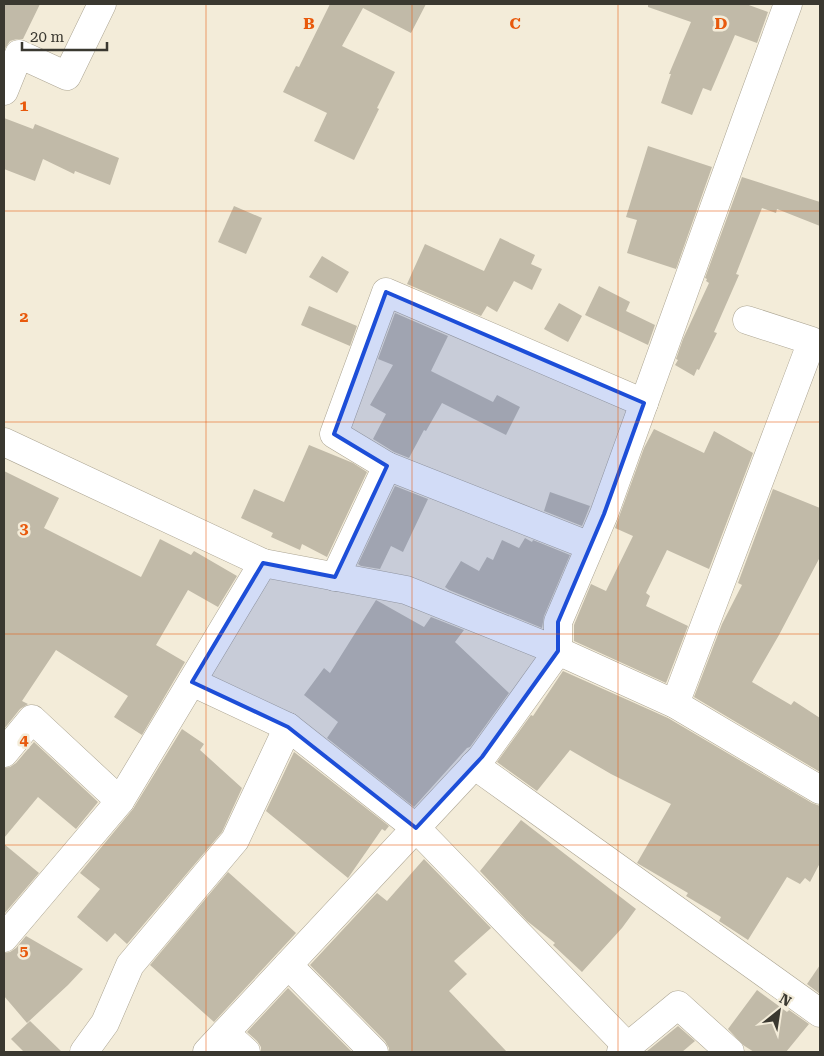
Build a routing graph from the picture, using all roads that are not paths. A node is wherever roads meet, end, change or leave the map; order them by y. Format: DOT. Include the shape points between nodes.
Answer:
graph roads {
  1 [pos="102,4"];
  2 [pos="788,4"];
  3 [pos="4,91"];
  4 [pos="747,320"];
  5 [pos="816,343"];
  6 [pos="644,403"];
  7 [pos="4,443"];
  8 [pos="387,466"];
  9 [pos="590,546"];
  10 [pos="262,564"];
  11 [pos="335,577"];
  12 [pos="558,650"];
  13 [pos="192,682"];
  14 [pos="675,704"];
  15 [pos="288,727"];
  16 [pos="4,753"];
  17 [pos="474,765"];
  18 [pos="820,790"];
  19 [pos="120,801"];
  20 [pos="416,828"];
  21 [pos="4,938"];
  22 [pos="288,965"];
  23 [pos="820,1014"];
  24 [pos="225,1033"];
  25 [pos="624,1050"];
  26 [pos="84,1052"];
  27 [pos="207,1052"];
  28 [pos="246,1052"];
  29 [pos="374,1052"];
  30 [pos="730,1052"];
  1 -- 3 [label="street" via="68,76 19,54"];
  2 -- 6 [label="street"];
  4 -- 5 [label="street"];
  5 -- 14 [label="street"];
  6 -- 8 [label="street" via="386,292 334,434"];
  6 -- 9 [label="street"];
  7 -- 10 [label="street"];
  8 -- 9 [label="street"];
  8 -- 11 [label="street"];
  9 -- 12 [label="street" via="558,622"];
  10 -- 11 [label="street"];
  10 -- 13 [label="street"];
  11 -- 12 [label="street" via="406,590"];
  12 -- 14 [label="street"];
  12 -- 17 [label="street"];
  13 -- 15 [label="street"];
  13 -- 19 [label="street"];
  14 -- 18 [label="street"];
  15 -- 20 [label="street"];
  15 -- 26 [label="street" via="236,840 130,965 105,1023"];
  16 -- 19 [label="street" via="32,719"];
  17 -- 20 [label="street"];
  17 -- 23 [label="street"];
  19 -- 21 [label="street"];
  20 -- 22 [label="street"];
  20 -- 25 [label="street"];
  22 -- 24 [label="street"];
  22 -- 29 [label="street"];
  24 -- 27 [label="street"];
  24 -- 28 [label="street"];
  25 -- 30 [label="street" via="678,1005"];
}
